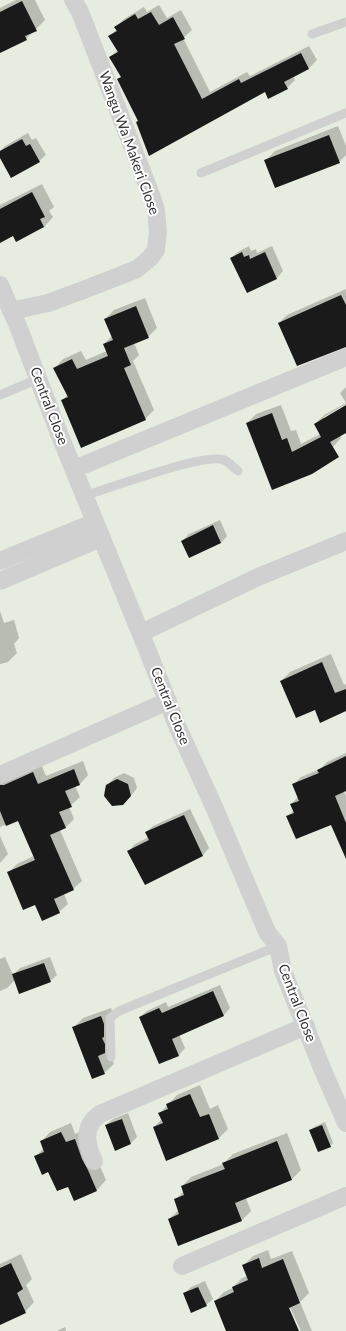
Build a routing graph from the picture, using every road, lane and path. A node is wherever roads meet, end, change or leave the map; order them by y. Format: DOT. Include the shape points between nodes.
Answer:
graph roads {
  1 [pos="73,0"];
  2 [pos="346,22"];
  3 [pos="312,34"];
  4 [pos="346,113"];
  5 [pos="201,173"];
  6 [pos="0,285"];
  7 [pos="11,311"];
  8 [pos="346,357"];
  9 [pos="38,379"];
  10 [pos="0,395"];
  11 [pos="74,469"];
  12 [pos="238,471"];
  13 [pos="84,496"];
  14 [pos="98,530"];
  15 [pos="346,541"];
  16 [pos="0,561"];
  17 [pos="0,581"];
  18 [pos="141,633"];
  19 [pos="168,702"];
  20 [pos="0,776"];
  21 [pos="278,946"];
  22 [pos="306,1026"];
  23 [pos="112,1057"];
  24 [pos="346,1123"];
  25 [pos="94,1161"];
  26 [pos="346,1196"];
  27 [pos="182,1266"];
  1 -- 7 [label="street, Wangu Wa Makeri Close" via="80,12 150,192 158,222 158,242 150,258 137,269 48,303"];
  2 -- 3 [label="lane"];
  4 -- 5 [label="lane"];
  6 -- 7 [label="street, Central Close"];
  7 -- 9 [label="street, Central Close"];
  8 -- 11 [label="street"];
  9 -- 10 [label="lane"];
  9 -- 11 [label="street, Central Close"];
  11 -- 13 [label="street, Central Close"];
  12 -- 13 [label="lane" via="223,460 210,458 178,465"];
  13 -- 14 [label="street, Central Close"];
  14 -- 16 [label="street"];
  14 -- 17 [label="street"];
  14 -- 18 [label="street, Central Close"];
  15 -- 18 [label="street" via="258,577"];
  18 -- 19 [label="street, Central Close"];
  19 -- 20 [label="street"];
  19 -- 21 [label="street, Central Close" via="267,932"];
  21 -- 22 [label="street, Central Close" via="283,971"];
  21 -- 23 [label="lane" via="119,1011 110,1018"];
  22 -- 24 [label="street, Central Close"];
  22 -- 25 [label="street" via="100,1114 92,1120 87,1137 88,1148"];
  26 -- 27 [label="street"];
}
